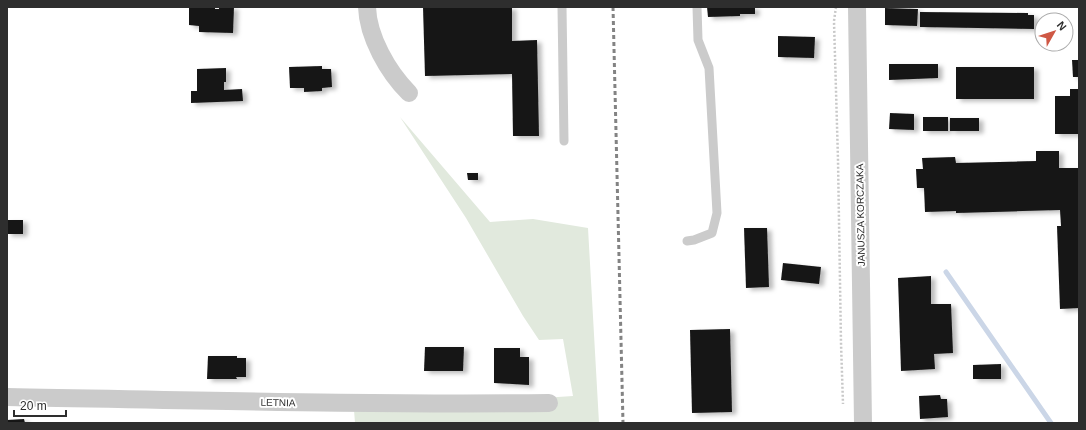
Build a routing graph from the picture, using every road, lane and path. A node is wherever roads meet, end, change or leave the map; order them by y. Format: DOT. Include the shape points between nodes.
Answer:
graph roads {
  1 [pos="367,7"];
  2 [pos="562,7"];
  3 [pos="697,7"];
  4 [pos="836,7"];
  5 [pos="857,7"];
  6 [pos="409,93"];
  7 [pos="564,141"];
  8 [pos="687,241"];
  9 [pos="7,397"];
  10 [pos="549,403"];
  11 [pos="844,408"];
  12 [pos="863,423"];
  1 -- 6 [label="street" via="373,38 400,84"];
  2 -- 7 [label="lane"];
  3 -- 8 [label="lane" via="698,40 709,68 717,213 712,233"];
  4 -- 11 [label="path" via="834,21"];
  5 -- 12 [label="street, JANUSZA KORCZAKA"];
  9 -- 10 [label="street, LETNIA" via="280,403"];
}
